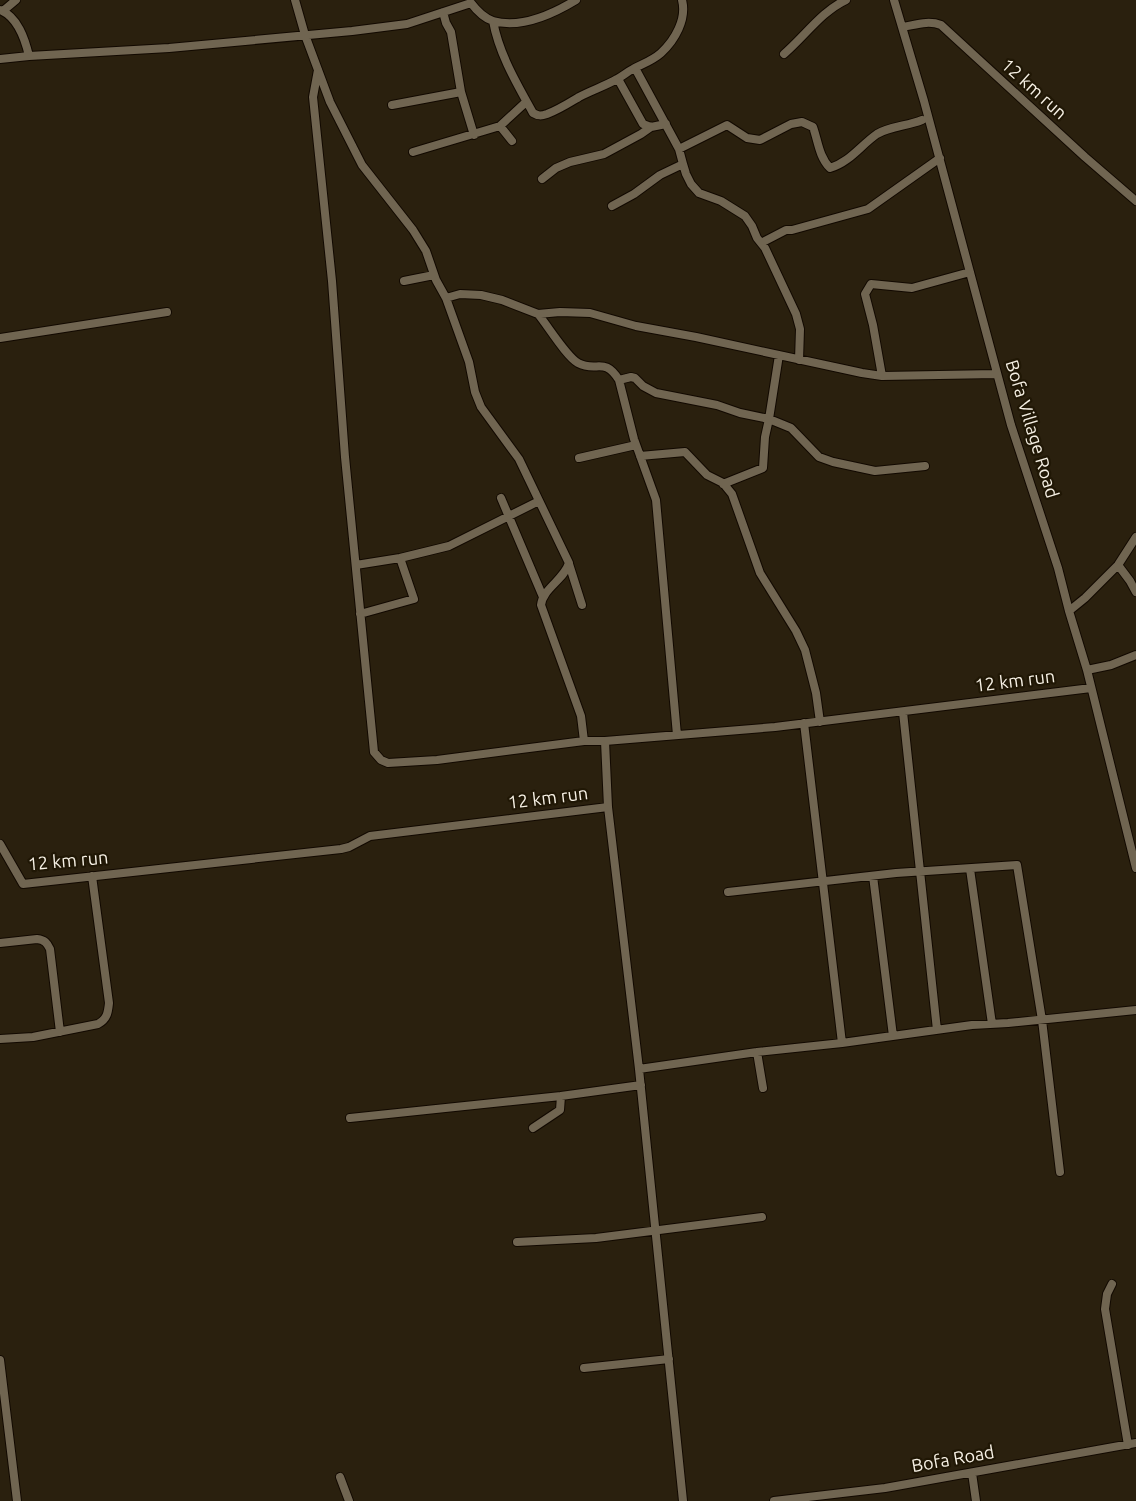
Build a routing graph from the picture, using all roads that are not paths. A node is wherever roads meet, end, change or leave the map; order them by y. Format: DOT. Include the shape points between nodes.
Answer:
graph roads {
  1 [pos="16,0"];
  2 [pos="295,0"];
  3 [pos="576,0"];
  4 [pos="682,0"];
  5 [pos="846,0"];
  6 [pos="894,0"];
  7 [pos="471,2"];
  8 [pos="2,10"];
  9 [pos="443,12"];
  10 [pos="493,21"];
  11 [pos="902,27"];
  12 [pos="305,35"];
  13 [pos="784,54"];
  14 [pos="29,56"];
  15 [pos="0,59"];
  16 [pos="636,68"];
  17 [pos="318,70"];
  18 [pos="618,79"];
  19 [pos="461,92"];
  20 [pos="526,102"];
  21 [pos="392,105"];
  22 [pos="922,120"];
  23 [pos="666,124"];
  24 [pos="500,126"];
  25 [pos="651,127"];
  26 [pos="474,135"];
  27 [pos="512,141"];
  28 [pos="680,149"];
  29 [pos="413,152"];
  30 [pos="940,158"];
  31 [pos="683,164"];
  32 [pos="542,179"];
  33 [pos="1136,201"];
  34 [pos="612,206"];
  35 [pos="761,243"];
  36 [pos="970,272"];
  37 [pos="434,275"];
  38 [pos="404,281"];
  39 [pos="446,298"];
  40 [pos="167,312"];
  41 [pos="538,314"];
  42 [pos="0,338"];
  43 [pos="780,355"];
  44 [pos="800,360"];
  45 [pos="996,374"];
  46 [pos="882,376"];
  47 [pos="619,380"];
  48 [pos="770,419"];
  49 [pos="636,446"];
  50 [pos="640,456"];
  51 [pos="579,458"];
  52 [pos="926,466"];
  53 [pos="723,484"];
  54 [pos="501,498"];
  55 [pos="539,501"];
  56 [pos="509,517"];
  57 [pos="1136,537"];
  58 [pos="400,558"];
  59 [pos="569,563"];
  60 [pos="356,565"];
  61 [pos="1118,565"];
  62 [pos="1136,592"];
  63 [pos="543,597"];
  64 [pos="582,605"];
  65 [pos="1069,611"];
  66 [pos="360,614"];
  67 [pos="1136,655"];
  68 [pos="1087,670"];
  69 [pos="1091,688"];
  70 [pos="903,712"];
  71 [pos="820,722"];
  72 [pos="804,723"];
  73 [pos="677,735"];
  74 [pos="584,741"];
  75 [pos="605,741"];
  76 [pos="608,807"];
  77 [pos="0,844"];
  78 [pos="970,868"];
  79 [pos="1136,868"];
  80 [pos="921,872"];
  81 [pos="92,876"];
  82 [pos="873,876"];
  83 [pos="822,882"];
  84 [pos="728,892"];
  85 [pos="0,943"];
  86 [pos="1136,1010"];
  87 [pos="1042,1020"];
  88 [pos="992,1024"];
  89 [pos="937,1030"];
  90 [pos="60,1032"];
  91 [pos="893,1036"];
  92 [pos="0,1039"];
  93 [pos="842,1043"];
  94 [pos="757,1052"];
  95 [pos="639,1068"];
  96 [pos="641,1085"];
  97 [pos="763,1088"];
  98 [pos="561,1096"];
  99 [pos="350,1118"];
  100 [pos="534,1128"];
  101 [pos="1060,1172"];
  102 [pos="762,1217"];
  103 [pos="656,1231"];
  104 [pos="517,1242"];
  105 [pos="1112,1284"];
  106 [pos="669,1359"];
  107 [pos="0,1361"];
  108 [pos="584,1368"];
  109 [pos="1132,1444"];
  110 [pos="972,1473"];
  111 [pos="340,1477"];
  112 [pos="18,1501"];
  113 [pos="349,1501"];
  114 [pos="683,1501"];
  115 [pos="774,1501"];
  116 [pos="976,1501"];
  1 -- 8 [label="street"];
  2 -- 12 [label="street"];
  3 -- 10 [label="street" via="530,21"];
  4 -- 16 [label="street" via="683,18 670,42 662,53"];
  5 -- 13 [label="street"];
  6 -- 11 [label="street, Bofa Village Road"];
  7 -- 9 [label="street"];
  7 -- 10 [label="street" via="479,13"];
  8 -- 14 [label="street" via="22,33"];
  9 -- 12 [label="street" via="407,24"];
  9 -- 19 [label="street" via="451,32"];
  10 -- 20 [label="street" via="499,45"];
  11 -- 30 [label="street, Bofa Village Road"];
  11 -- 33 [label="street, 12 km run" via="928,22 941,25"];
  12 -- 14 [label="street"];
  12 -- 17 [label="street"];
  14 -- 15 [label="street"];
  16 -- 18 [label="street"];
  16 -- 23 [label="street"];
  17 -- 37 [label="street" via="362,165 413,230"];
  17 -- 60 [label="street" via="313,97"];
  18 -- 20 [label="street" via="548,114 533,114"];
  18 -- 25 [label="street" via="643,124"];
  19 -- 21 [label="street"];
  19 -- 26 [label="street"];
  20 -- 24 [label="street"];
  22 -- 28 [label="street" via="887,129 830,168 822,157 813,127 802,122 759,140 747,138 727,125"];
  23 -- 25 [label="street"];
  23 -- 28 [label="street"];
  24 -- 26 [label="street"];
  24 -- 27 [label="street"];
  25 -- 32 [label="street" via="604,154 570,162"];
  26 -- 29 [label="street"];
  28 -- 31 [label="street"];
  30 -- 35 [label="street" via="868,209 786,230"];
  30 -- 36 [label="street, Bofa Village Road"];
  31 -- 34 [label="street"];
  31 -- 35 [label="street" via="699,193 745,216"];
  35 -- 44 [label="street" via="796,314"];
  36 -- 45 [label="street, Bofa Village Road"];
  36 -- 46 [label="street" via="912,288 871,284 865,294"];
  37 -- 38 [label="street"];
  37 -- 39 [label="street"];
  39 -- 41 [label="street" via="481,295"];
  39 -- 55 [label="street" via="481,407 519,459"];
  40 -- 42 [label="street"];
  41 -- 43 [label="street" via="590,314"];
  41 -- 47 [label="street" via="570,357 588,366 609,367"];
  43 -- 44 [label="street"];
  43 -- 48 [label="street"];
  44 -- 46 [label="street"];
  45 -- 46 [label="street"];
  45 -- 65 [label="street, Bofa Village Road"];
  47 -- 48 [label="street" via="636,378 656,393"];
  47 -- 49 [label="street"];
  48 -- 52 [label="street" via="791,428 819,457 849,467 875,471"];
  48 -- 53 [label="street" via="763,468"];
  49 -- 50 [label="street"];
  49 -- 51 [label="street"];
  50 -- 53 [label="street" via="685,452 707,475"];
  50 -- 73 [label="street" via="656,500"];
  53 -- 71 [label="street" via="732,494 760,573 805,650"];
  54 -- 56 [label="street"];
  55 -- 56 [label="street"];
  55 -- 59 [label="street"];
  56 -- 58 [label="street" via="449,546"];
  56 -- 63 [label="street"];
  57 -- 61 [label="street"];
  58 -- 60 [label="street"];
  58 -- 66 [label="street" via="414,599"];
  59 -- 63 [label="street" via="567,571"];
  59 -- 64 [label="street"];
  60 -- 66 [label="street"];
  61 -- 62 [label="street"];
  61 -- 65 [label="street"];
  63 -- 74 [label="street" via="541,605 581,716"];
  65 -- 68 [label="street, Bofa Village Road"];
  66 -- 74 [label="street" via="374,752 381,760 437,760"];
  67 -- 68 [label="street"];
  68 -- 69 [label="street, Bofa Village Road"];
  69 -- 70 [label="street, 12 km run"];
  69 -- 79 [label="street, Bofa Village Road"];
  70 -- 71 [label="street, 12 km run"];
  70 -- 80 [label="street"];
  71 -- 72 [label="street, 12 km run"];
  72 -- 73 [label="street, 12 km run"];
  72 -- 83 [label="street"];
  73 -- 75 [label="street, 12 km run"];
  74 -- 75 [label="street"];
  75 -- 76 [label="street, 12 km run"];
  76 -- 81 [label="street, 12 km run" via="370,836 341,849"];
  76 -- 95 [label="street"];
  77 -- 81 [label="street, 12 km run" via="23,884"];
  78 -- 80 [label="street"];
  78 -- 87 [label="street" via="1017,865"];
  78 -- 88 [label="street"];
  80 -- 82 [label="street"];
  80 -- 89 [label="street"];
  81 -- 90 [label="street" via="108,1013 98,1024"];
  82 -- 83 [label="street"];
  82 -- 91 [label="street"];
  83 -- 84 [label="street"];
  83 -- 93 [label="street"];
  85 -- 90 [label="street" via="37,939 47,943"];
  86 -- 87 [label="street"];
  87 -- 88 [label="street"];
  87 -- 101 [label="street"];
  88 -- 89 [label="street"];
  89 -- 91 [label="street"];
  90 -- 92 [label="street"];
  91 -- 93 [label="street"];
  93 -- 94 [label="street"];
  94 -- 95 [label="street"];
  94 -- 97 [label="street"];
  95 -- 96 [label="street"];
  96 -- 98 [label="street"];
  96 -- 103 [label="street"];
  98 -- 99 [label="street"];
  98 -- 100 [label="street" via="560,1110"];
  102 -- 103 [label="street"];
  103 -- 104 [label="street"];
  103 -- 106 [label="street"];
  105 -- 109 [label="street" via="1105,1309"];
  106 -- 108 [label="street"];
  106 -- 114 [label="street"];
  107 -- 112 [label="street"];
  109 -- 110 [label="street, Bofa Road"];
  110 -- 115 [label="street, Bofa Road"];
  110 -- 116 [label="street"];
  111 -- 113 [label="street"];
}
